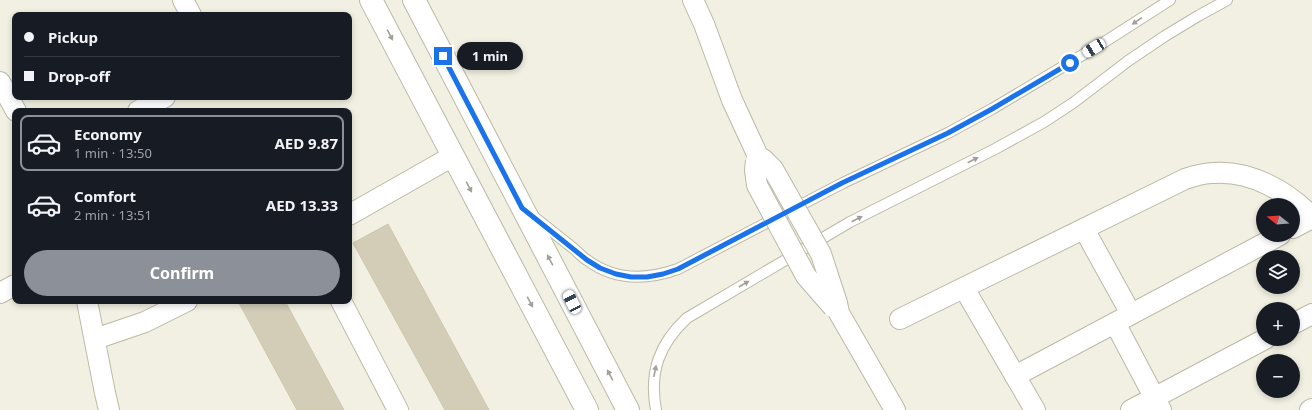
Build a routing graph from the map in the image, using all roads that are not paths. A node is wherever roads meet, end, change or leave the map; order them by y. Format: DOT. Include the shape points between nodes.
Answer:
graph roads {
  1 [pos="183,0"];
  2 [pos="372,0"];
  3 [pos="414,0"];
  4 [pos="693,0"];
  5 [pos="1170,0"];
  6 [pos="1227,0"];
  7 [pos="189,12"];
  8 [pos="0,82"];
  9 [pos="159,100"];
  10 [pos="14,108"];
  11 [pos="144,108"];
  12 [pos="453,156"];
  13 [pos="522,208"];
  14 [pos="352,213"];
  15 [pos="1312,218"];
  16 [pos="1300,224"];
  17 [pos="1084,229"];
  18 [pos="1267,242"];
  19 [pos="12,287"];
  20 [pos="964,288"];
  21 [pos="0,293"];
  22 [pos="88,304"];
  23 [pos="181,304"];
  24 [pos="343,304"];
  25 [pos="1312,314"];
  26 [pos="1123,318"];
  27 [pos="900,319"];
  28 [pos="1300,320"];
  29 [pos="95,338"];
  30 [pos="1256,345"];
  31 [pos="1015,376"];
  32 [pos="1157,404"];
  33 [pos="109,410"];
  34 [pos="398,410"];
  35 [pos="587,410"];
  36 [pos="628,410"];
  37 [pos="656,410"];
  38 [pos="895,410"];
  39 [pos="1035,410"];
  40 [pos="1131,410"];
  1 -- 7 [label="street"];
  2 -- 12 [label="street, one-way"];
  3 -- 13 [label="street"];
  4 -- 38 [label="street, bridge" via="732,100 759,159 773,169 821,254 836,308"];
  5 -- 13 [label="lane, one-way" via="980,116 842,183 678,269 663,274 631,277 600,268"];
  37 -- 6 [label="lane, one-way" via="656,366 667,340 687,318 850,222 1044,122 1165,36"];
  8 -- 10 [label="street"];
  9 -- 11 [label="street"];
  12 -- 14 [label="street"];
  12 -- 35 [label="street, one-way"];
  36 -- 13 [label="street, one-way"];
  15 -- 16 [label="street"];
  15 -- 17 [label="street" via="1289,197 1253,178 1240,174 1213,173 1185,179"];
  17 -- 20 [label="street"];
  17 -- 26 [label="street"];
  18 -- 26 [label="street"];
  19 -- 21 [label="street"];
  20 -- 27 [label="street"];
  20 -- 31 [label="street"];
  22 -- 29 [label="street"];
  23 -- 29 [label="street" via="145,322"];
  24 -- 34 [label="street"];
  25 -- 28 [label="street"];
  26 -- 31 [label="street"];
  26 -- 32 [label="street"];
  29 -- 33 [label="street"];
  30 -- 32 [label="street"];
  31 -- 39 [label="street"];
  32 -- 40 [label="street"];
}
